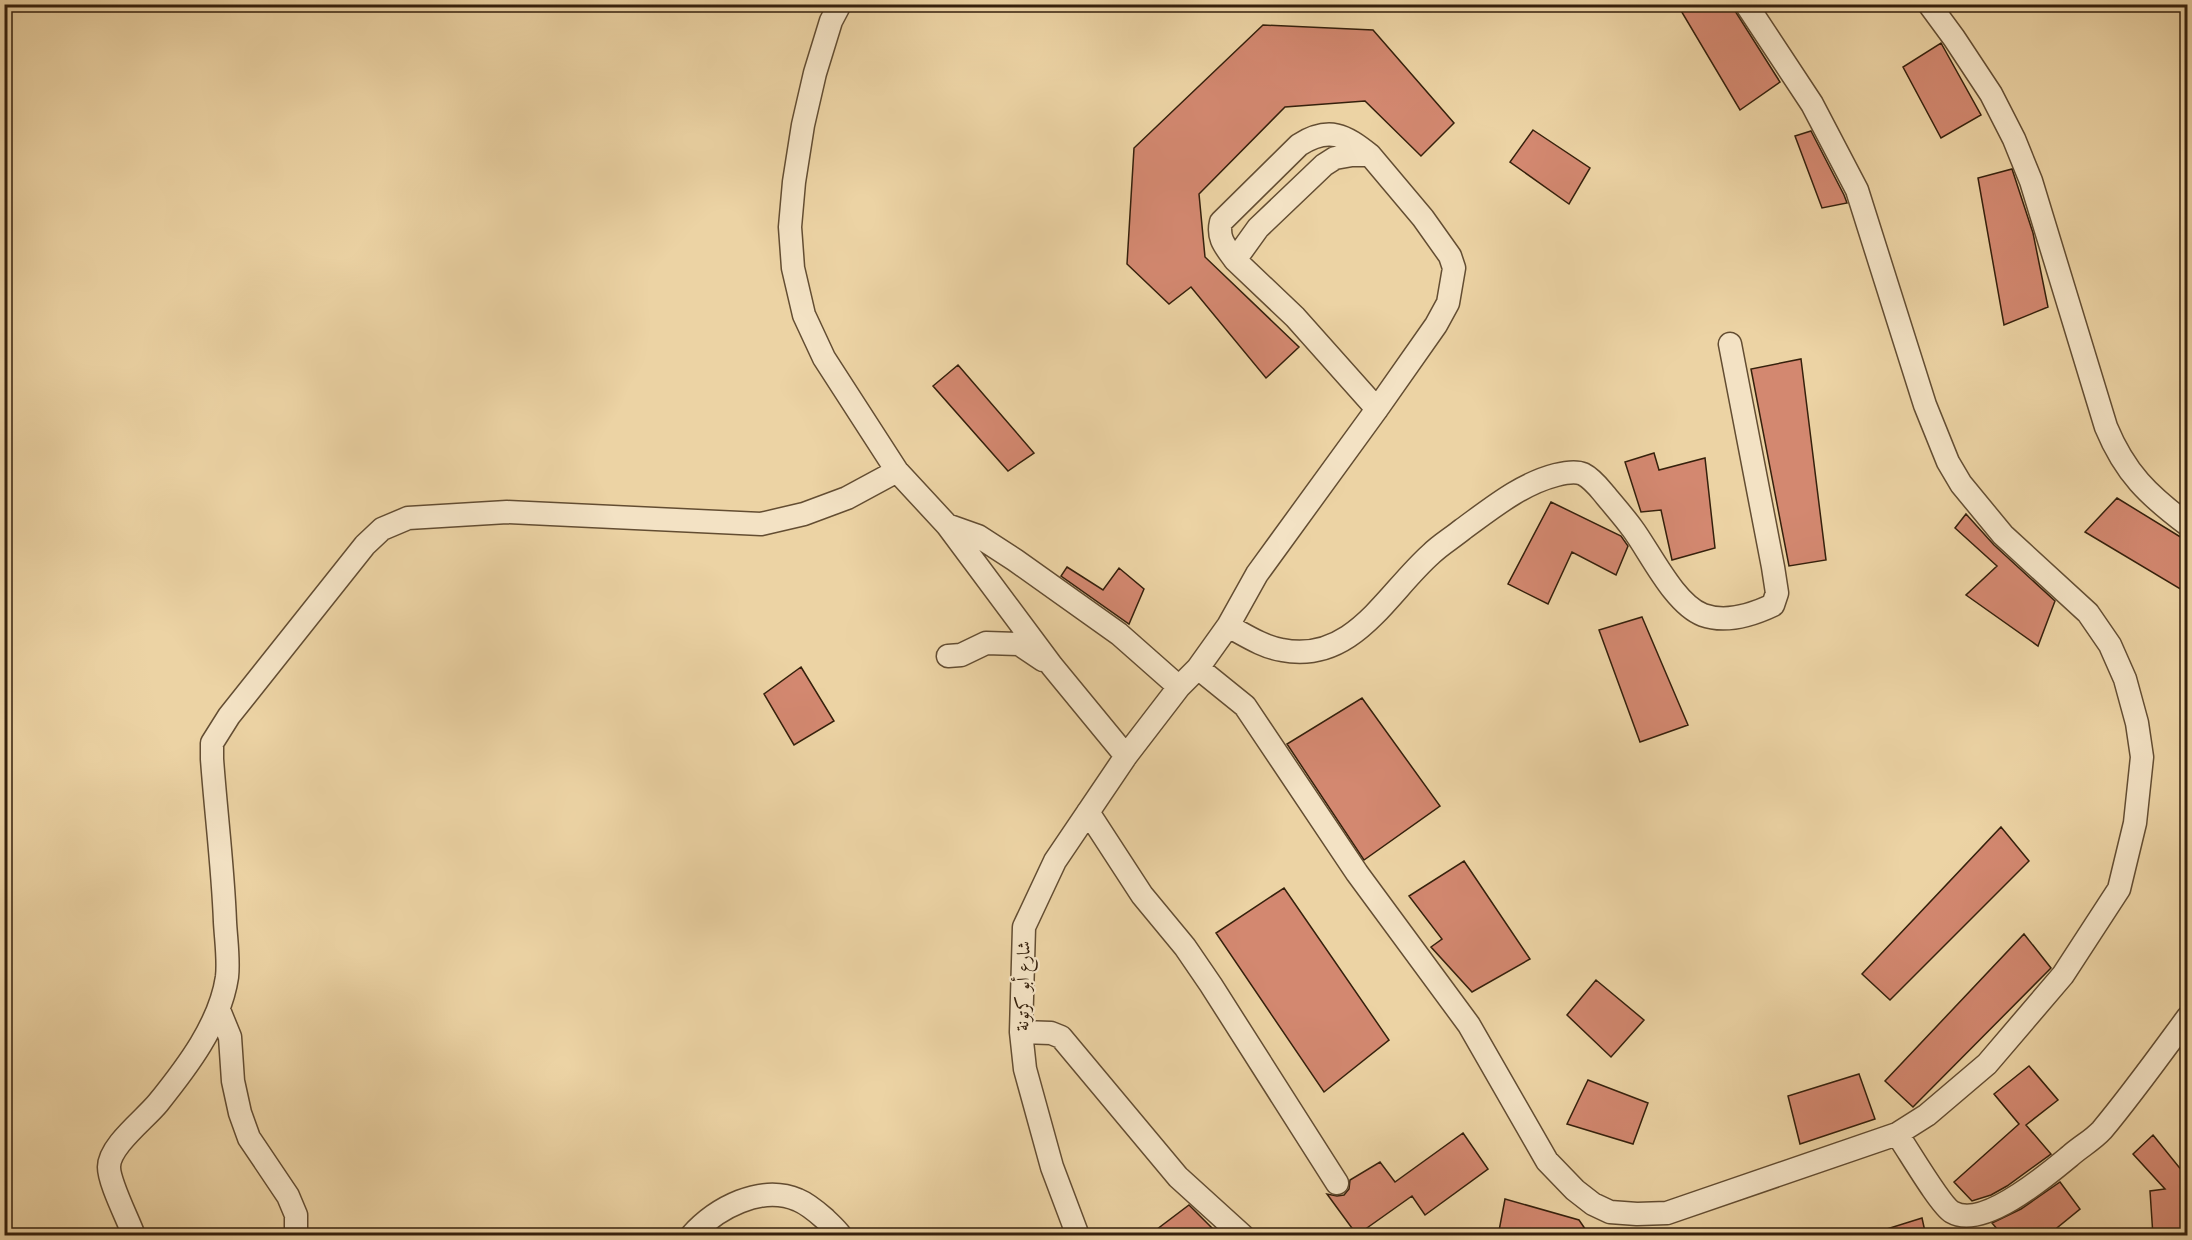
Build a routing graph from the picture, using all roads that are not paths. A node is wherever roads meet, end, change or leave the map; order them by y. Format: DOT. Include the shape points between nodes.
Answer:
graph roads {
  1 [pos="840,4"];
  2 [pos="1746,4"];
  3 [pos="1929,4"];
  4 [pos="1370,155"];
  5 [pos="1235,260"];
  6 [pos="1730,344"];
  7 [pos="1377,409"];
  8 [pos="897,471"];
  9 [pos="947,525"];
  10 [pos="2187,525"];
  11 [pos="1228,626"];
  12 [pos="948,656"];
  13 [pos="1052,666"];
  14 [pos="1198,668"];
  15 [pos="1179,687"];
  16 [pos="1125,756"];
  17 [pos="1088,812"];
  18 [pos="219,1010"];
  19 [pos="2187,1017"];
  20 [pos="1021,1032"];
  21 [pos="1897,1134"];
  22 [pos="1337,1183"];
  23 [pos="134,1236"];
  24 [pos="296,1236"];
  25 [pos="691,1236"];
  26 [pos="841,1236"];
  27 [pos="1078,1236"];
  28 [pos="1243,1236"];
  1 -- 8 [label="street" via="815,72 803,125 790,227 793,268 804,315 824,358"];
  2 -- 21 [label="street" via="1812,104 1857,190 1925,405 1948,462 2003,535 2088,613 2125,679 2142,757 2135,823 2119,889 2063,975 1987,1064 1927,1115"];
  3 -- 10 [label="street" via="1991,94 2014,139 2031,181 2116,450 2131,474"];
  4 -- 5 [label="street" via="1335,158 1324,165 1258,228"];
  4 -- 5 [label="street, شارع أبو كرتونة" via="1350,139 1337,135 1299,145 1221,222 1221,242"];
  4 -- 7 [label="street, شارع أبو كرتونة" via="1423,218 1450,255 1454,268 1448,303 1436,325"];
  5 -- 7 [label="street, شارع أبو كرتونة" via="1295,317"];
  6 -- 11 [label="street" via="1773,567 1777,593 1773,605 1745,616 1725,618 1704,615 1688,606 1633,528 1594,482 1583,474 1566,473 1539,480 1479,517 1431,554 1357,633 1338,644 1322,649 1282,650"];
  7 -- 11 [label="street, شارع أبو كرتونة" via="1257,574"];
  8 -- 9 [label="street"];
  8 -- 18 [label="street" via="847,498 761,524 507,512 408,518 382,529 228,716 213,743 227,975"];
  9 -- 13 [label="street"];
  9 -- 15 [label="street" via="978,536 1015,560 1119,634"];
  11 -- 14 [label="street, شارع أبو كرتونة"];
  12 -- 13 [label="street" via="962,655 986,643 1019,644"];
  13 -- 16 [label="street"];
  14 -- 15 [label="street, شارع أبو كرتونة"];
  14 -- 21 [label="street" via="1245,706 1357,873 1469,1025 1546,1161 1593,1204 1610,1212 1667,1213"];
  15 -- 16 [label="street, شارع أبو كرتونة"];
  16 -- 17 [label="street, شارع أبو كرتونة"];
  17 -- 20 [label="street, شارع أبو كرتونة" via="1054,861 1024,927"];
  17 -- 22 [label="street" via="1142,895 1211,985"];
  18 -- 23 [label="street" via="184,1067 157,1104 118,1146 110,1162 111,1179"];
  18 -- 24 [label="street" via="230,1037 232,1081 240,1113 249,1138 288,1196 296,1215"];
  19 -- 21 [label="street" via="2100,1131 2048,1174 1986,1212 1965,1216 1951,1211"];
  20 -- 27 [label="street, شارع أبو كرتونة" via="1024,1069 1052,1167"];
  20 -- 28 [label="street" via="1061,1037 1178,1177"];
  25 -- 26 [label="street" via="717,1213 742,1201 779,1196 798,1200 816,1211"];
}
